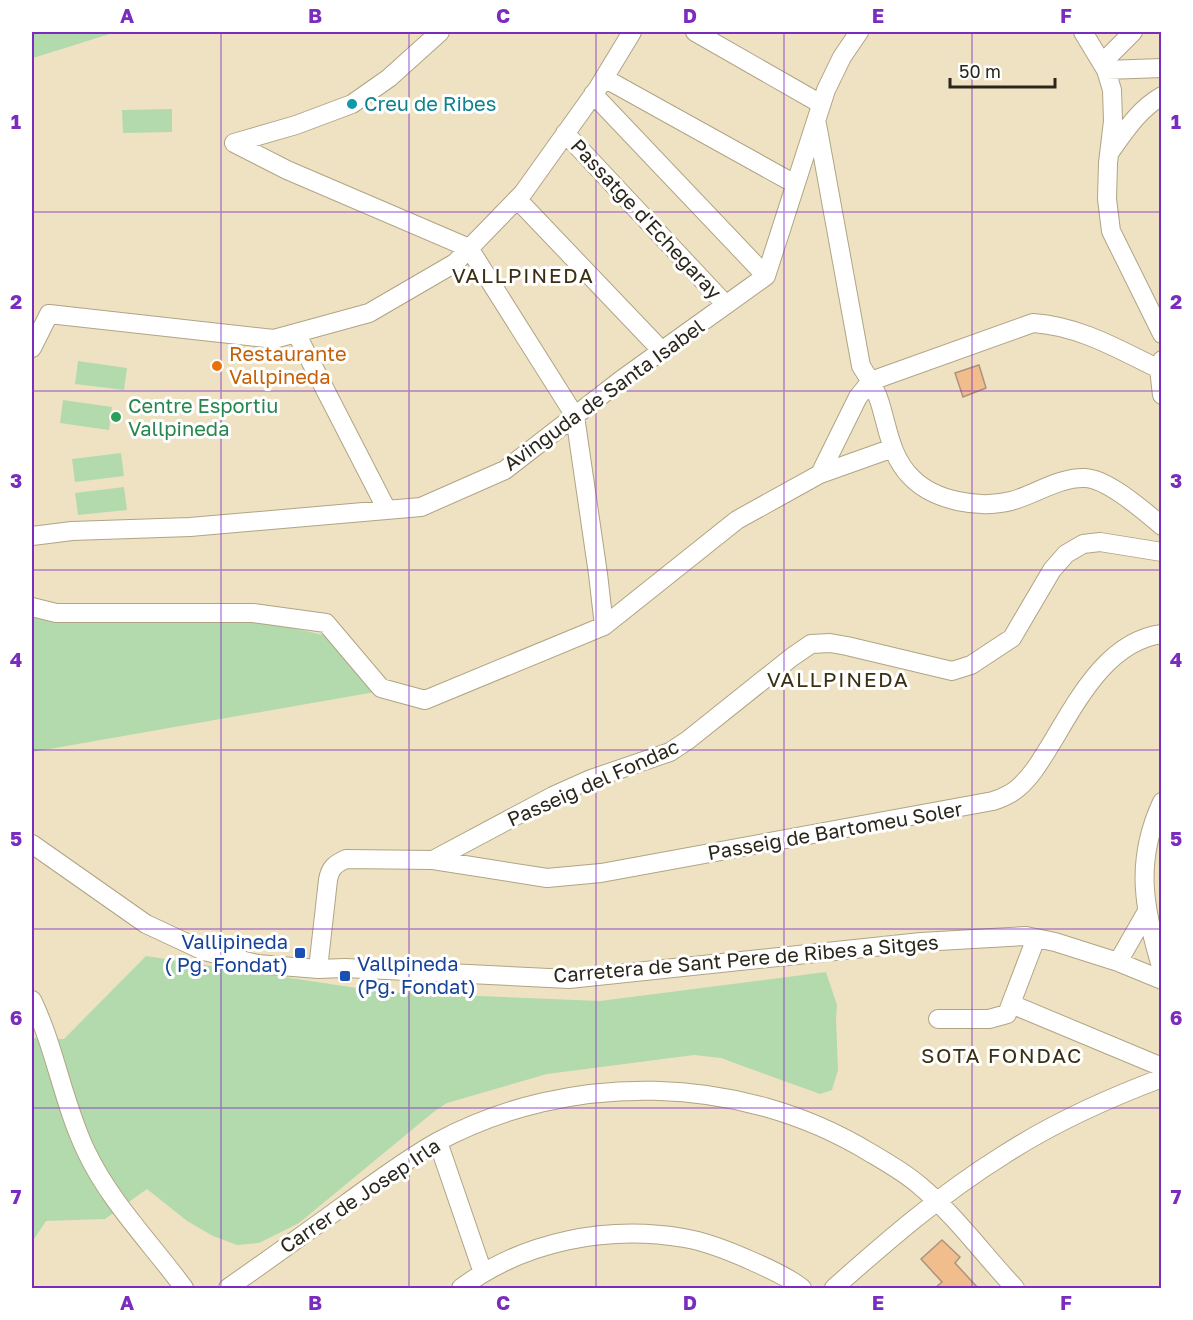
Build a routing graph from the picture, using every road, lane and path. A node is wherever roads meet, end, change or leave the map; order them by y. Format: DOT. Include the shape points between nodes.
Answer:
graph roads {
  1 [pos="440,32"];
  2 [pos="632,32"];
  3 [pos="695,32"];
  4 [pos="859,32"];
  5 [pos="1083,32"];
  6 [pos="1133,32"];
  7 [pos="1104,66"];
  8 [pos="1161,68"];
  9 [pos="604,78"];
  10 [pos="593,94"];
  11 [pos="1161,96"];
  12 [pos="819,112"];
  13 [pos="566,133"];
  14 [pos="1109,153"];
  15 [pos="795,184"];
  16 [pos="517,199"];
  17 [pos="469,248"];
  18 [pos="766,276"];
  19 [pos="726,305"];
  20 [pos="296,333"];
  21 [pos="1161,334"];
  22 [pos="32,348"];
  23 [pos="662,351"];
  24 [pos="1160,364"];
  25 [pos="871,381"];
  26 [pos="1161,395"];
  27 [pos="575,416"];
  28 [pos="893,448"];
  29 [pos="820,474"];
  30 [pos="387,510"];
  31 [pos="1161,526"];
  32 [pos="32,536"];
  33 [pos="1161,552"];
  34 [pos="32,607"];
  35 [pos="604,626"];
  36 [pos="1161,634"];
  37 [pos="1161,802"];
  38 [pos="32,844"];
  39 [pos="433,860"];
  40 [pos="1150,904"];
  41 [pos="1036,938"];
  42 [pos="1118,962"];
  43 [pos="318,969"];
  44 [pos="1161,970"];
  45 [pos="1161,980"];
  46 [pos="32,1000"];
  47 [pos="1011,1004"];
  48 [pos="938,1020"];
  49 [pos="37,1029"];
  50 [pos="1161,1067"];
  51 [pos="1161,1078"];
  52 [pos="438,1142"];
  53 [pos="936,1201"];
  54 [pos="483,1273"];
  55 [pos="184,1288"];
  56 [pos="228,1288"];
  57 [pos="462,1288"];
  58 [pos="802,1288"];
  59 [pos="834,1288"];
  60 [pos="1015,1288"];
  1 -- 17 [label="street" via="389,78 352,104 234,143 296,174"];
  2 -- 9 [label="street"];
  3 -- 12 [label="street"];
  4 -- 12 [label="street" via="842,57"];
  5 -- 7 [label="street"];
  6 -- 7 [label="street"];
  7 -- 8 [label="street"];
  7 -- 14 [label="street" via="1112,90"];
  9 -- 10 [label="street"];
  9 -- 15 [label="street"];
  10 -- 13 [label="street"];
  10 -- 18 [label="street"];
  11 -- 14 [label="street" via="1142,111"];
  12 -- 15 [label="street"];
  12 -- 25 [label="street" via="861,366"];
  13 -- 16 [label="street"];
  13 -- 19 [label="street, Passatge d'Echegaray"];
  14 -- 21 [label="street" via="1107,199 1111,231"];
  15 -- 18 [label="street"];
  16 -- 17 [label="street"];
  16 -- 23 [label="street"];
  17 -- 20 [label="street" via="455,263 369,313"];
  17 -- 27 [label="street"];
  18 -- 19 [label="street, Avinguda de Santa Isabel"];
  19 -- 23 [label="street, Avinguda de Santa Isabel"];
  20 -- 22 [label="street" via="274,339 49,314"];
  20 -- 30 [label="street"];
  23 -- 27 [label="street, Avinguda de Santa Isabel"];
  24 -- 25 [label="street" via="1071,328 1033,323"];
  24 -- 26 [label="street"];
  25 -- 28 [label="street"];
  25 -- 29 [label="street" via="858,397"];
  27 -- 30 [label="street, Avinguda de Santa Isabel" via="505,470 421,507"];
  27 -- 35 [label="street"];
  28 -- 29 [label="street"];
  28 -- 31 [label="street" via="911,477 931,492 952,499 989,504 1010,501 1083,478 1123,496"];
  29 -- 35 [label="street" via="737,520"];
  30 -- 32 [label="street, Avinguda de Santa Isabel"];
  33 -- 39 [label="street, Passeig del Fondac" via="1100,542 1083,544 1066,554 1052,570 1012,638 971,665 952,671 847,646 811,644 670,752 553,796"];
  34 -- 35 [label="street" via="56,613 253,613 326,623 381,688 425,700"];
  36 -- 39 [label="street, Passeig de Bartomeu Soler" via="1128,645 1100,669 1034,772 1017,789 993,801 601,873 547,878"];
  37 -- 40 [label="street" via="1146,843"];
  38 -- 43 [label="street, Carretera de Sant Pere de Ribes a Sitges" via="146,924 177,940 257,964"];
  39 -- 43 [label="street, Passeig del Fondac" via="346,859 336,863 329,870"];
  40 -- 42 [label="street"];
  40 -- 44 [label="street"];
  41 -- 42 [label="street, Carretera de Sant Pere de Ribes a Sitges"];
  41 -- 43 [label="street, Carretera de Sant Pere de Ribes a Sitges" via="921,942 569,979"];
  41 -- 47 [label="street"];
  42 -- 45 [label="street, Carretera de Sant Pere de Ribes a Sitges"];
  46 -- 49 [label="street"];
  47 -- 48 [label="street" via="1004,1016"];
  47 -- 50 [label="street"];
  49 -- 55 [label="street" via="99,1176"];
  51 -- 53 [label="street" via="1056,1125 1003,1155"];
  52 -- 53 [label="street, Carrer de Josep Irla" via="513,1111 576,1096 636,1090 704,1094 771,1108 827,1129 885,1161"];
  52 -- 54 [label="street"];
  52 -- 56 [label="street, Carrer de Josep Irla"];
  53 -- 59 [label="street"];
  53 -- 60 [label="street, Carrer de Josep Irla"];
  54 -- 57 [label="street"];
  54 -- 58 [label="street" via="518,1255 575,1239 651,1234 686,1238 739,1255"];
}
